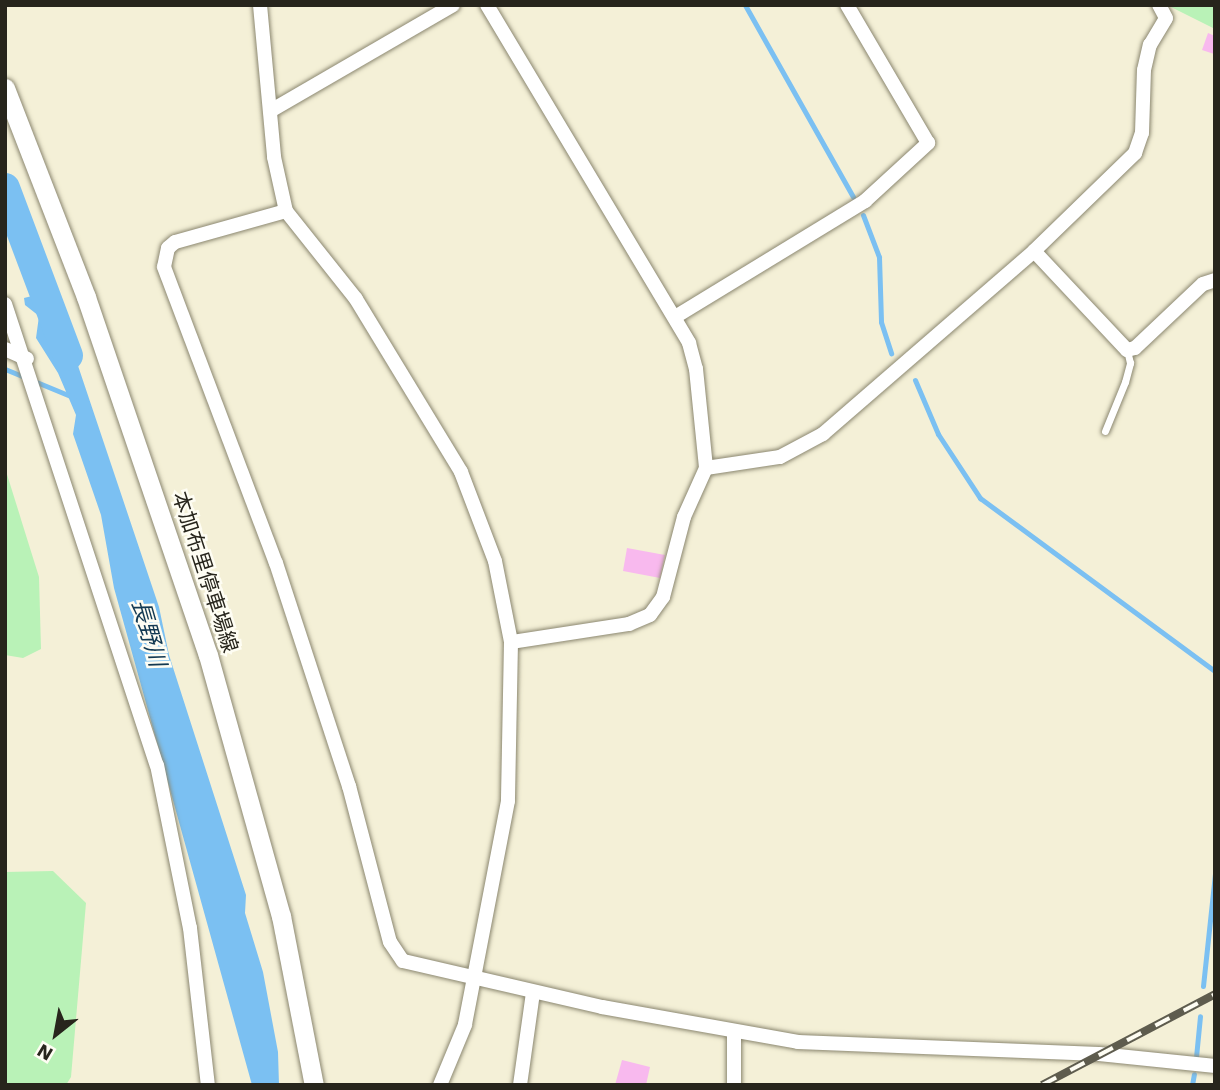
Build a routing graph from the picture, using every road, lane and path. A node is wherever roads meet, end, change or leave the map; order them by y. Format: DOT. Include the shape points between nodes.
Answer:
graph roads {
  1 [pos="260,5"];
  2 [pos="453,5"];
  3 [pos="487,5"];
  4 [pos="846,5"];
  5 [pos="1166,9"];
  6 [pos="5,88"];
  7 [pos="272,110"];
  8 [pos="286,211"];
  9 [pos="1034,251"];
  10 [pos="1215,280"];
  11 [pos="5,304"];
  12 [pos="675,317"];
  13 [pos="5,349"];
  14 [pos="1127,350"];
  15 [pos="27,359"];
  16 [pos="1105,431"];
  17 [pos="706,468"];
  18 [pos="511,642"];
  19 [pos="473,980"];
  20 [pos="533,993"];
  21 [pos="734,1032"];
  22 [pos="1215,1066"];
  23 [pos="208,1085"];
  24 [pos="314,1085"];
  25 [pos="440,1085"];
  26 [pos="520,1085"];
  27 [pos="734,1085"];
  1 -- 7 [label="street"];
  2 -- 7 [label="street"];
  3 -- 12 [label="street"];
  4 -- 12 [label="street" via="928,143 865,201"];
  5 -- 9 [label="street" via="1144,70 1141,144"];
  6 -- 24 [label="main road, 本加布里停車場線" via="86,297 208,655 281,916"];
  7 -- 8 [label="street" via="274,157"];
  8 -- 18 [label="street" via="356,299 461,472 495,561"];
  8 -- 19 [label="street" via="175,242 167,248 164,267 276,563 349,786 390,942 403,961"];
  9 -- 14 [label="street"];
  9 -- 17 [label="street" via="806,446 780,457"];
  10 -- 14 [label="street" via="1203,284 1135,348"];
  11 -- 15 [label="street"];
  12 -- 17 [label="street" via="696,369"];
  13 -- 15 [label="street"];
  14 -- 16 [label="lane" via="1130,363 1125,382"];
  15 -- 23 [label="street" via="157,765 190,928"];
  17 -- 18 [label="street" via="684,517 663,597 650,615 629,625"];
  18 -- 19 [label="street" via="508,801"];
  19 -- 20 [label="street"];
  19 -- 25 [label="street" via="465,1025"];
  20 -- 21 [label="street"];
  20 -- 26 [label="street"];
  21 -- 22 [label="street" via="798,1042 1099,1054"];
  21 -- 27 [label="street"];
}
